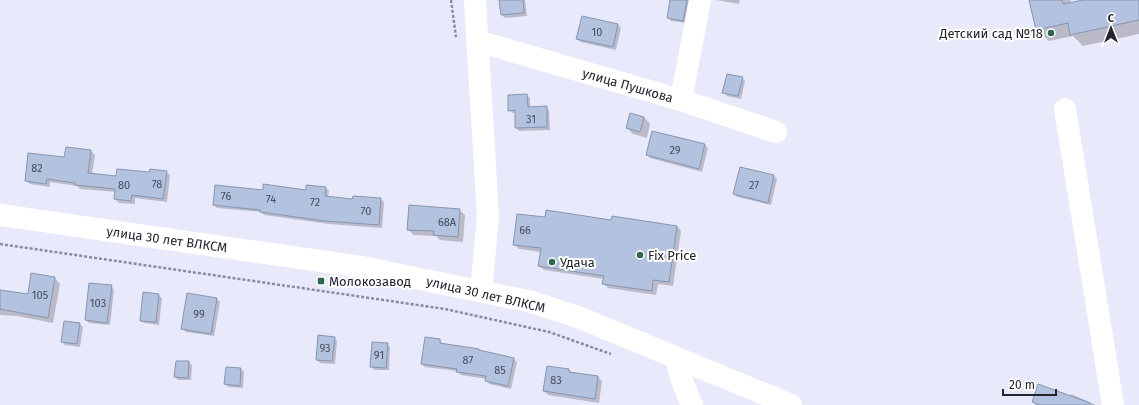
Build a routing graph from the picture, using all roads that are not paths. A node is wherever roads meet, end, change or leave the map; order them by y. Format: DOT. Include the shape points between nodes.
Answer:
graph roads {
  1 [pos="475,0"];
  2 [pos="700,0"];
  3 [pos="466,40"];
  4 [pos="681,100"];
  5 [pos="1065,109"];
  6 [pos="776,132"];
  7 [pos="0,215"];
  8 [pos="481,291"];
  9 [pos="676,358"];
  10 [pos="692,405"];
  11 [pos="790,405"];
  12 [pos="1113,405"];
  1 -- 3 [label="main road"];
  2 -- 4 [label="main road, улица Пушкова"];
  3 -- 4 [label="main road, улица Пушкова"];
  3 -- 8 [label="main road" via="488,217"];
  4 -- 6 [label="main road"];
  5 -- 12 [label="main road"];
  7 -- 8 [label="main road, улица 30 лет ВЛКСМ" via="362,267"];
  8 -- 9 [label="main road, улица 30 лет ВЛКСМ" via="532,302 578,317"];
  9 -- 10 [label="main road" via="680,378"];
  9 -- 11 [label="main road, улица 30 лет ВЛКСМ"];
}
